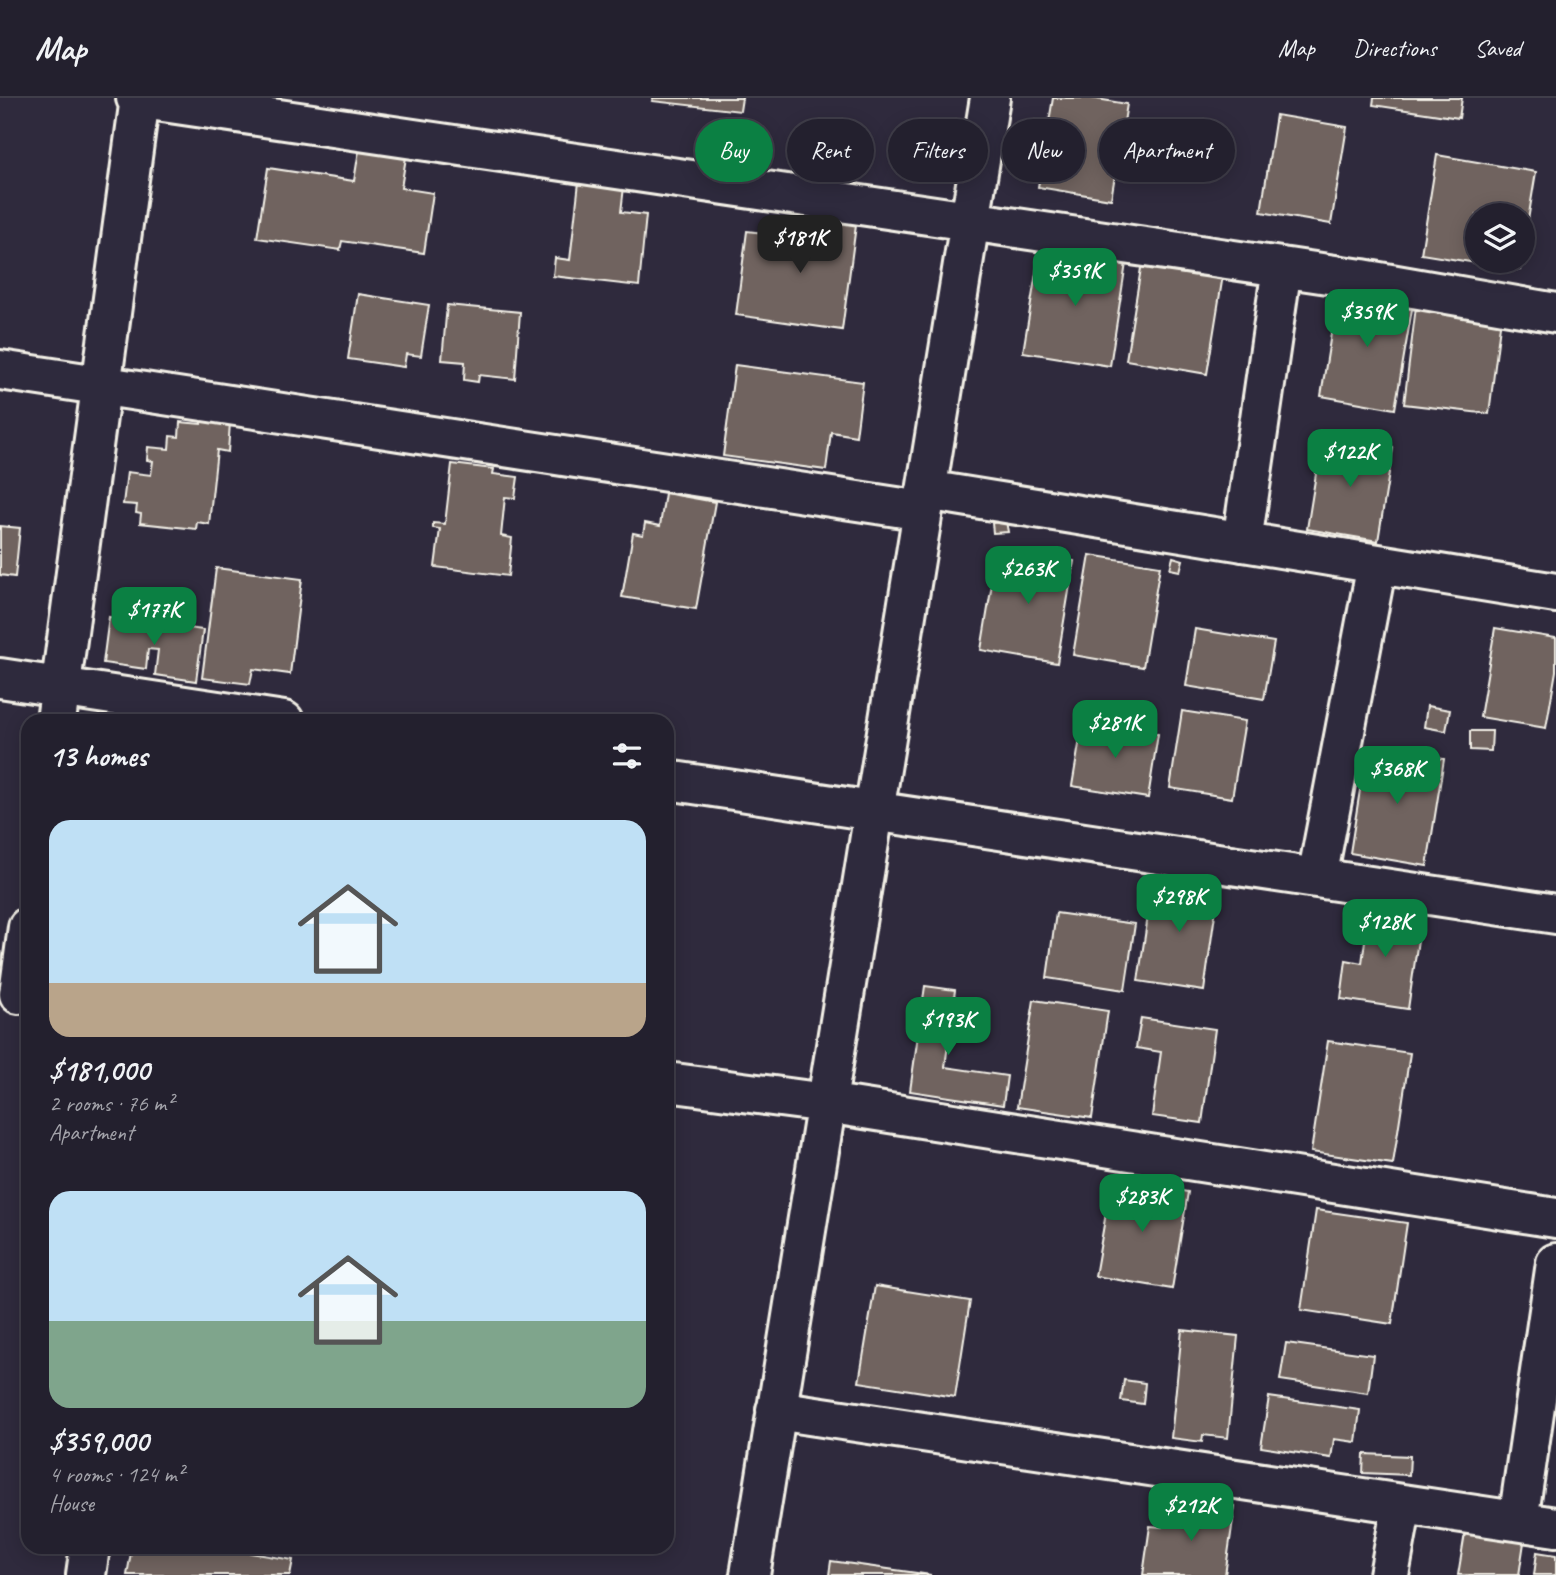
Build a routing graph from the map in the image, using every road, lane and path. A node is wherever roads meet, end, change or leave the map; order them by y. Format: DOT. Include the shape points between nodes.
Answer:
graph roads {
  1 [pos="139,98"];
  2 [pos="990,98"];
  3 [pos="970,222"];
  4 [pos="1283,267"];
  5 [pos="1556,313"];
  6 [pos="0,370"];
  7 [pos="101,385"];
  8 [pos="924,501"];
  9 [pos="1242,542"];
  10 [pos="1377,564"];
  11 [pos="1556,593"];
  12 [pos="0,678"];
  13 [pos="58,704"];
  14 [pos="191,714"];
  15 [pos="674,781"];
  16 [pos="874,811"];
  17 [pos="1317,878"];
  18 [pos="1556,914"];
  19 [pos="21,966"];
  20 [pos="16,993"];
  21 [pos="674,1083"];
  22 [pos="826,1103"];
  23 [pos="1556,1218"];
  24 [pos="1556,1263"];
  25 [pos="776,1410"];
  26 [pos="1402,1504"];
  27 [pos="1518,1521"];
  28 [pos="1556,1527"];
  29 [pos="89,1554"];
  30 [pos="86,1575"];
  31 [pos="750,1575"];
  32 [pos="1390,1575"];
  1 -- 3 [label="street"];
  1 -- 7 [label="street"];
  2 -- 3 [label="street"];
  3 -- 4 [label="street"];
  3 -- 8 [label="street"];
  4 -- 5 [label="street"];
  4 -- 9 [label="street"];
  6 -- 7 [label="street"];
  7 -- 8 [label="street"];
  7 -- 13 [label="street"];
  8 -- 9 [label="street"];
  8 -- 16 [label="street"];
  9 -- 10 [label="street"];
  10 -- 11 [label="street"];
  10 -- 17 [label="street"];
  12 -- 13 [label="street"];
  13 -- 14 [label="street"];
  15 -- 16 [label="street"];
  16 -- 17 [label="street"];
  16 -- 22 [label="street"];
  17 -- 18 [label="street"];
  19 -- 20 [label="street"];
  21 -- 22 [label="street"];
  22 -- 23 [label="street"];
  22 -- 25 [label="street"];
  24 -- 27 [label="street"];
  25 -- 26 [label="street"];
  25 -- 31 [label="street"];
  26 -- 27 [label="street"];
  26 -- 32 [label="street"];
  27 -- 28 [label="street"];
  29 -- 30 [label="street"];
}
